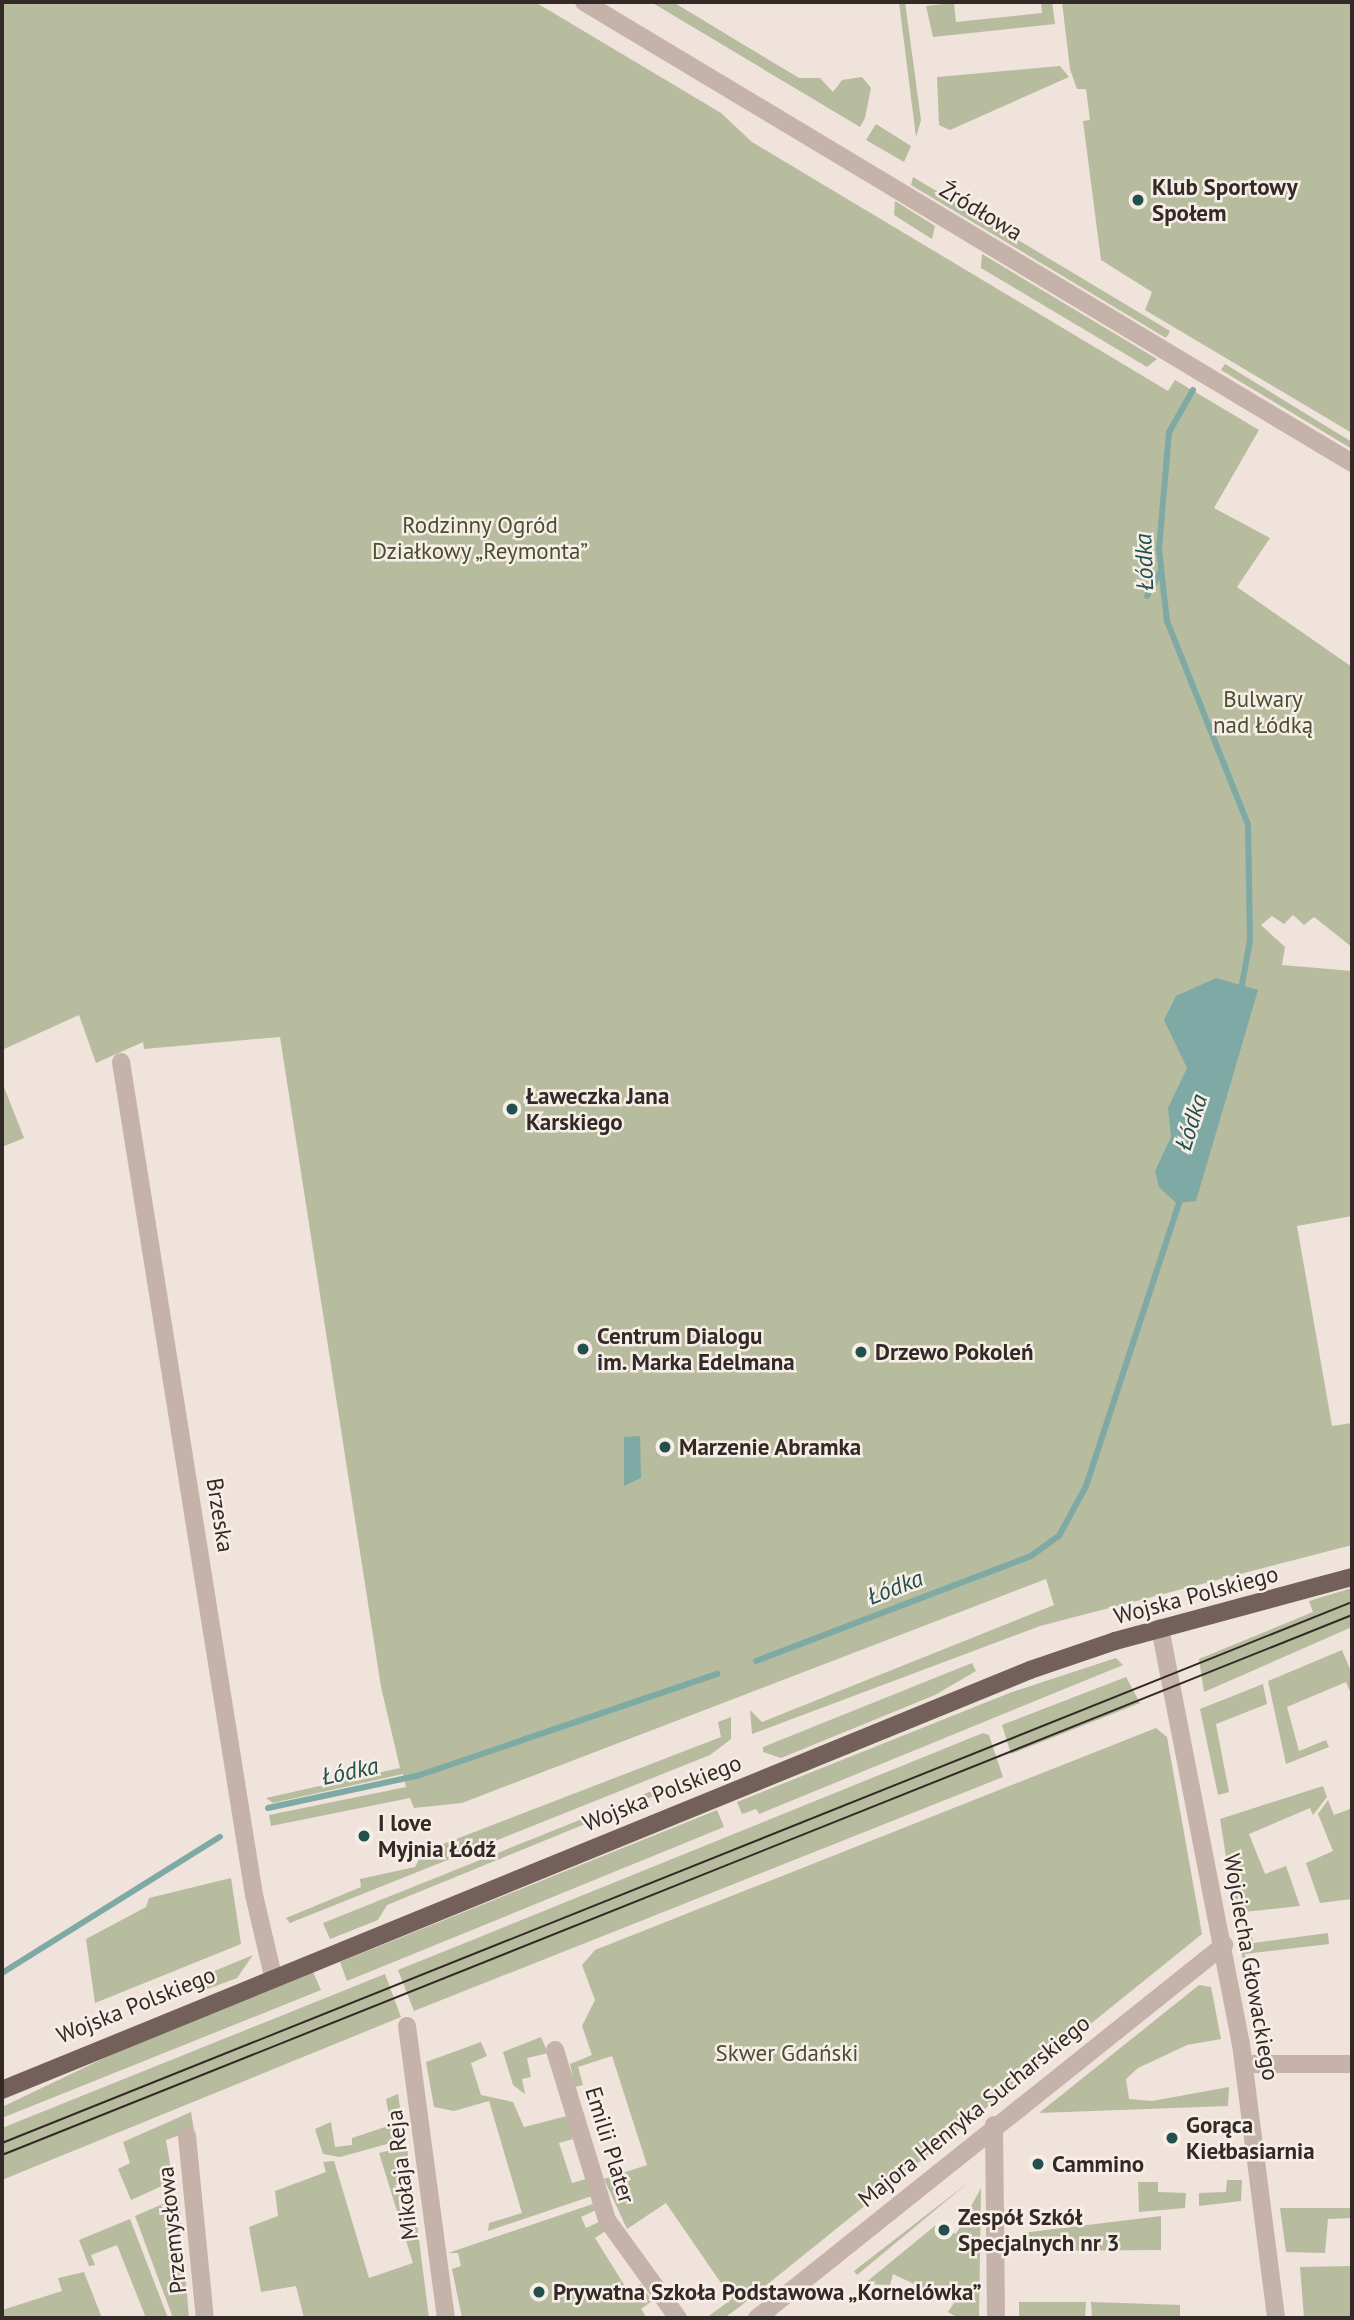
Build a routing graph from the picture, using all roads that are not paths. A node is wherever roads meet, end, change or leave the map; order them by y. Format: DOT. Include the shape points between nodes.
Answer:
graph roads {
  1 [pos="584,2"];
  2 [pos="1352,463"];
  3 [pos="121,1062"];
  4 [pos="1352,1577"];
  5 [pos="1160,1628"];
  6 [pos="1224,1945"];
  7 [pos="273,1976"];
  8 [pos="407,2026"];
  9 [pos="555,2050"];
  10 [pos="1244,2064"];
  11 [pos="1352,2064"];
  12 [pos="2,2090"];
  13 [pos="994,2125"];
  14 [pos="187,2136"];
  15 [pos="205,2318"];
  16 [pos="446,2318"];
  17 [pos="678,2318"];
  18 [pos="757,2318"];
  19 [pos="996,2318"];
  20 [pos="1276,2318"];
  1 -- 2 [label="street, Źródłowa"];
  3 -- 7 [label="street, Brzeska" via="256,1908"];
  4 -- 5 [label="main road, Wojska Polskiego"];
  5 -- 6 [label="street, Wojciecha Głowackiego"];
  5 -- 7 [label="main road, Wojska Polskiego" via="1030,1670"];
  6 -- 10 [label="street, Wojciecha Głowackiego"];
  6 -- 13 [label="street, Majora Henryka Sucharskiego"];
  7 -- 12 [label="main road, Wojska Polskiego"];
  8 -- 16 [label="street, Mikołaja Reja"];
  9 -- 17 [label="street, Emilii Plater" via="607,2220"];
  10 -- 11 [label="street"];
  10 -- 20 [label="street, Wojciecha Głowackiego"];
  13 -- 18 [label="street, Majora Henryka Sucharskiego"];
  13 -- 19 [label="street"];
  14 -- 15 [label="street, Przemysłowa"];
}
